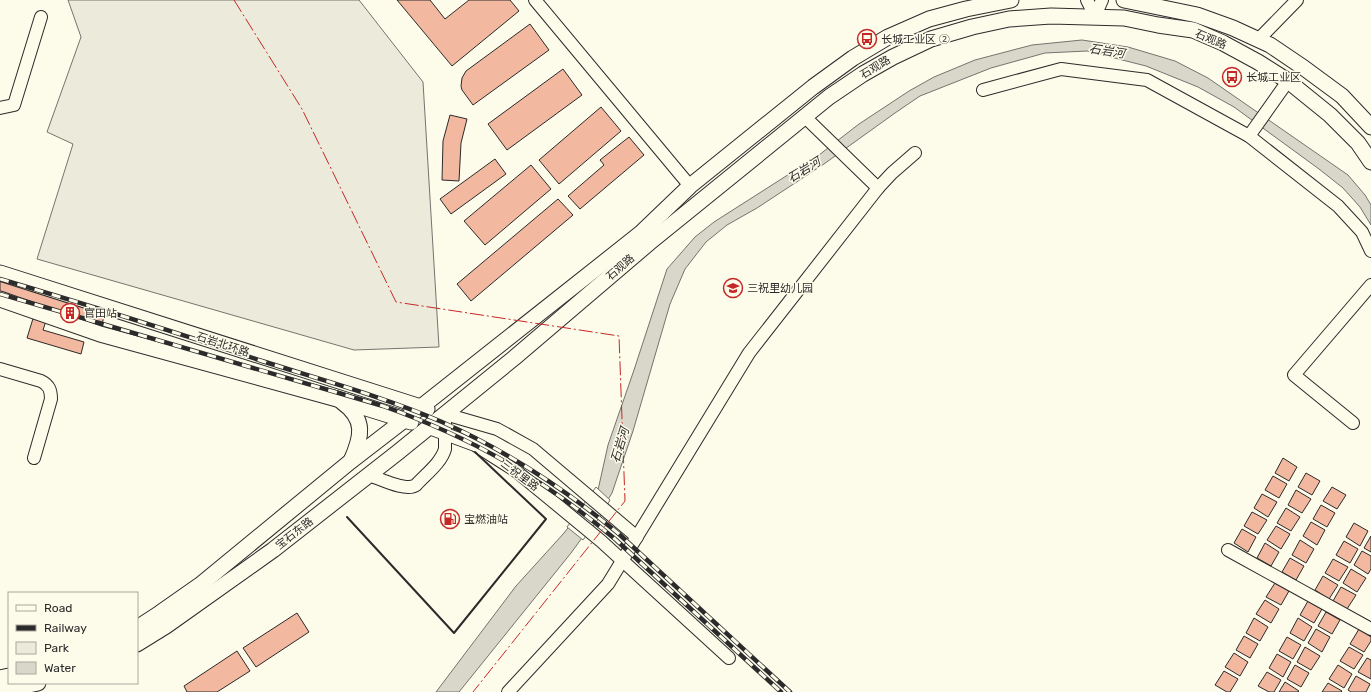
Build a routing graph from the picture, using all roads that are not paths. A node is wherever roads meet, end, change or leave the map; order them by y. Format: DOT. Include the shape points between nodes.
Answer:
graph roads {
  1 [pos="535,0"];
  2 [pos="1012,0"];
  3 [pos="1086,0"];
  4 [pos="1102,0"];
  5 [pos="1124,0"];
  6 [pos="1297,0"];
  7 [pos="1094,16"];
  8 [pos="42,17"];
  9 [pos="1258,40"];
  10 [pos="1288,81"];
  11 [pos="983,90"];
  12 [pos="0,108"];
  13 [pos="805,117"];
  14 [pos="1371,127"];
  15 [pos="1251,134"];
  16 [pos="915,153"];
  17 [pos="1371,162"];
  18 [pos="690,186"];
  19 [pos="878,188"];
  20 [pos="1371,251"];
  21 [pos="0,272"];
  22 [pos="1371,285"];
  23 [pos="0,299"];
  24 [pos="0,369"];
  25 [pos="337,399"];
  26 [pos="421,407"];
  27 [pos="445,414"];
  28 [pos="405,420"];
  29 [pos="1353,423"];
  30 [pos="429,428"];
  31 [pos="444,434"];
  32 [pos="34,458"];
  33 [pos="351,461"];
  34 [pos="369,475"];
  35 [pos="637,536"];
  36 [pos="1228,550"];
  37 [pos="622,561"];
  38 [pos="138,627"];
  39 [pos="1371,629"];
  40 [pos="138,643"];
  41 [pos="730,658"];
  42 [pos="33,684"];
  43 [pos="0,691"];
  44 [pos="508,692"];
  1 -- 18 [label="street"];
  2 -- 18 [label="main road, 石观路" via="966,8 936,17 888,37 814,86"];
  3 -- 7 [label="street"];
  4 -- 7 [label="street"];
  5 -- 9 [label="main road, 石观路" via="1198,15"];
  6 -- 9 [label="street"];
  7 -- 10 [label="main road, 石观路" via="1124,18 1193,30 1223,43"];
  7 -- 13 [label="main road, 石观路" via="1051,16 1009,20 931,39 863,74"];
  8 -- 12 [label="street" via="14,105"];
  9 -- 14 [label="main road, 石观路" via="1270,45 1342,96"];
  10 -- 15 [label="street"];
  10 -- 17 [label="main road, 石观路" via="1330,115 1358,143"];
  11 -- 15 [label="street" via="1061,69 1147,80"];
  13 -- 19 [label="street"];
  13 -- 27 [label="main road, 石观路" via="649,243"];
  15 -- 20 [label="street" via="1338,206 1362,232"];
  16 -- 19 [label="street"];
  18 -- 26 [label="main road, 石观路" via="641,233"];
  19 -- 35 [label="street" via="750,353"];
  21 -- 26 [label="main road, 石岩北环路"];
  22 -- 29 [label="street" via="1294,375"];
  23 -- 25 [label="main road, 石岩北环路" via="100,334"];
  24 -- 32 [label="street" via="41,381 50,389 51,398"];
  25 -- 28 [label="main road, 石岩北环路"];
  25 -- 33 [label="main road" via="352,410 359,424 358,445"];
  26 -- 27 [label="main road, 石岩北环路"];
  26 -- 28 [label="main road, 宝石东路"];
  27 -- 30 [label="main road, 宝石东路"];
  27 -- 31 [label="street"];
  27 -- 35 [label="street" via="496,429 533,449"];
  28 -- 30 [label="main road, 石岩北环路"];
  28 -- 33 [label="main road, 宝石东路"];
  30 -- 31 [label="street, 三祝里路"];
  30 -- 34 [label="main road, 宝石东路"];
  31 -- 34 [label="street" via="443,454 413,487 406,488"];
  31 -- 37 [label="street, 三祝里路" via="475,445 516,470"];
  33 -- 38 [label="main road, 宝石东路" via="200,584"];
  34 -- 40 [label="main road, 宝石东路" via="273,550"];
  35 -- 37 [label="street"];
  36 -- 39 [label="street"];
  37 -- 41 [label="street, 三祝里路"];
  37 -- 44 [label="street" via="608,584"];
  42 -- 43 [label="main road"];
}
